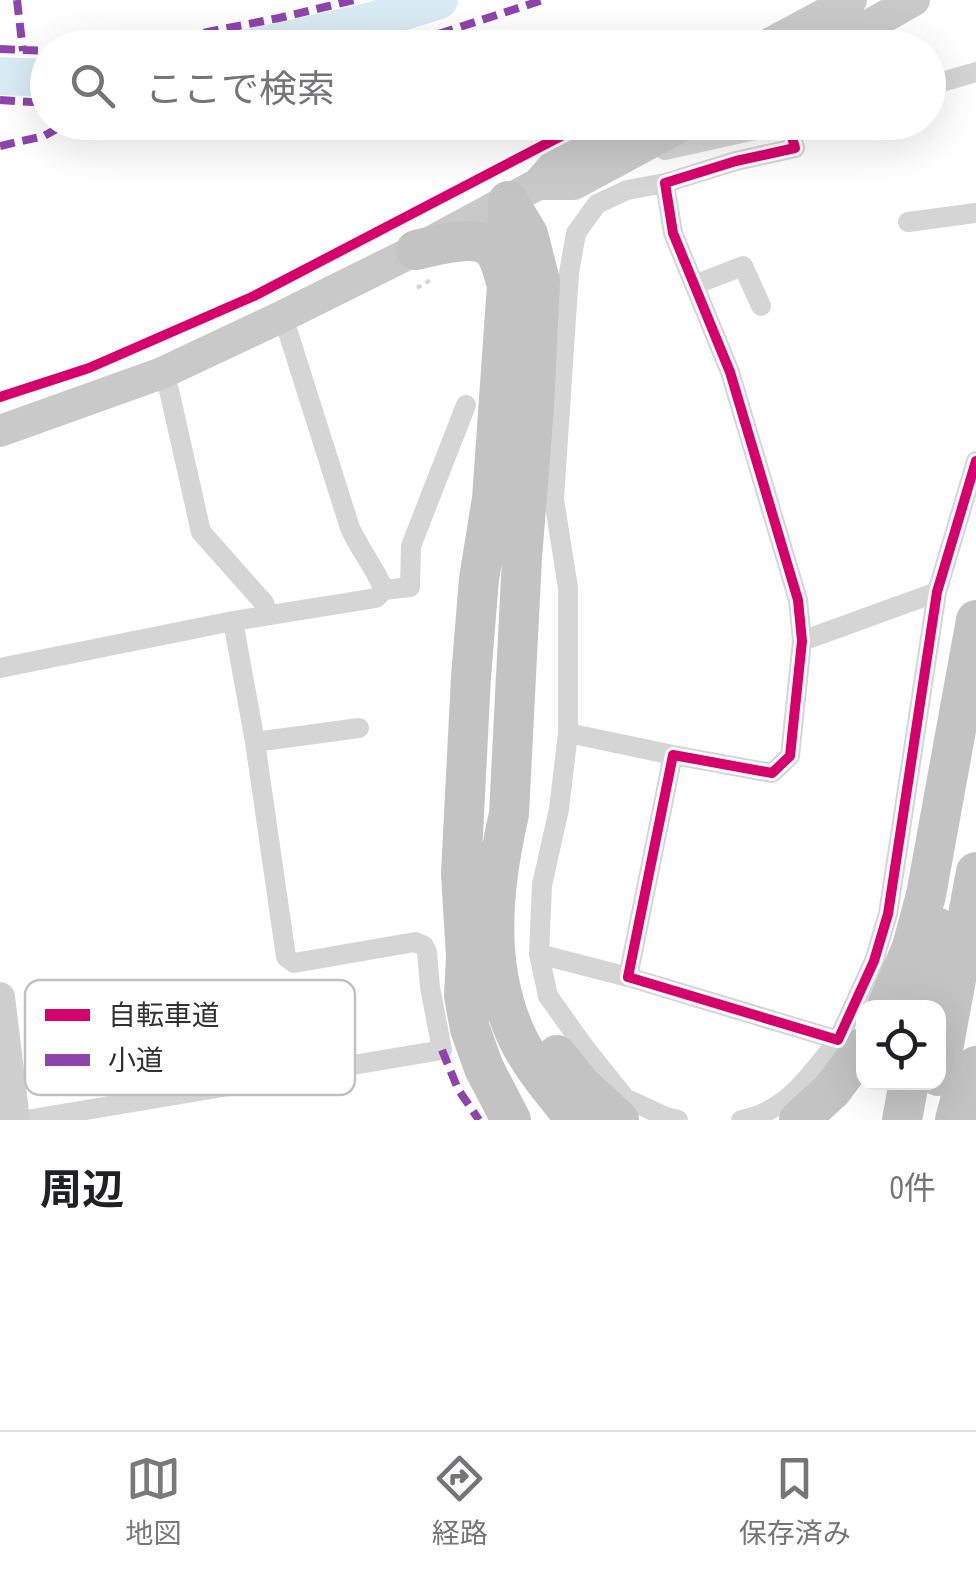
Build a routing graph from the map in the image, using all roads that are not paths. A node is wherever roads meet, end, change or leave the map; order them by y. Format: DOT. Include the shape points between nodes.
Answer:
graph roads {
  1 [pos="851,0"];
  2 [pos="914,0"];
  3 [pos="795,30"];
  4 [pos="861,30"];
  5 [pos="976,72"];
  6 [pos="946,81"];
  7 [pos="588,140"];
  8 [pos="655,140"];
  9 [pos="711,140"];
  10 [pos="793,140"];
  11 [pos="665,150"];
  12 [pos="664,183"];
  13 [pos="523,192"];
  14 [pos="976,213"];
  15 [pos="908,222"];
  16 [pos="416,250"];
  17 [pos="507,285"];
  18 [pos="694,285"];
  19 [pos="761,306"];
  20 [pos="281,317"];
  21 [pos="162,373"];
  22 [pos="466,405"];
  23 [pos="0,431"];
  24 [pos="976,460"];
  25 [pos="384,590"];
  26 [pos="936,592"];
  27 [pos="268,615"];
  28 [pos="976,620"];
  29 [pos="233,621"];
  30 [pos="802,641"];
  31 [pos="0,668"];
  32 [pos="976,712"];
  33 [pos="359,728"];
  34 [pos="568,733"];
  35 [pos="254,742"];
  36 [pos="673,754"];
  37 [pos="976,872"];
  38 [pos="496,898"];
  39 [pos="539,954"];
  40 [pos="466,957"];
  41 [pos="628,977"];
  42 [pos="0,997"];
  43 [pos="889,1000"];
  44 [pos="924,1000"];
  45 [pos="946,1035"];
  46 [pos="850,1044"];
  47 [pos="355,1065"];
  48 [pos="976,1066"];
  49 [pos="908,1090"];
  50 [pos="936,1090"];
  51 [pos="175,1095"];
  52 [pos="15,1120"];
  53 [pos="26,1120"];
  54 [pos="511,1120"];
  55 [pos="543,1120"];
  56 [pos="576,1120"];
  57 [pos="620,1120"];
  58 [pos="678,1120"];
  59 [pos="741,1120"];
  60 [pos="800,1120"];
  61 [pos="902,1120"];
  62 [pos="930,1120"];
  63 [pos="956,1120"];
  1 -- 3 [label="main road"];
  2 -- 4 [label="main road"];
  5 -- 6 [label="street"];
  7 -- 13 [label="main road"];
  8 -- 13 [label="main road" via="574,184"];
  9 -- 11 [label="street"];
  10 -- 12 [label="street" via="794,148"];
  12 -- 18 [label="street" via="673,233"];
  12 -- 34 [label="street" via="597,204 576,233 569,273 554,499 568,588"];
  13 -- 16 [label="main road"];
  13 -- 17 [label="highway"];
  13 -- 38 [label="highway" via="540,281 509,814"];
  14 -- 15 [label="street"];
  16 -- 17 [label="highway" via="455,242 490,247"];
  16 -- 20 [label="main road"];
  17 -- 40 [label="highway" via="471,677 461,874"];
  18 -- 19 [label="street" via="743,266"];
  18 -- 30 [label="street" via="730,372 798,600"];
  20 -- 21 [label="main road"];
  20 -- 25 [label="street" via="350,528"];
  21 -- 23 [label="main road"];
  21 -- 27 [label="street" via="201,532"];
  22 -- 25 [label="street" via="411,546 410,587"];
  24 -- 26 [label="street"];
  25 -- 27 [label="street" via="376,598"];
  26 -- 30 [label="street"];
  26 -- 46 [label="street" via="888,914"];
  27 -- 29 [label="street"];
  28 -- 43 [label="highway" via="926,895"];
  29 -- 31 [label="street"];
  29 -- 35 [label="street"];
  30 -- 36 [label="street" via="790,756 772,773"];
  32 -- 44 [label="highway"];
  33 -- 35 [label="street"];
  34 -- 36 [label="street"];
  34 -- 39 [label="street" via="542,886"];
  35 -- 47 [label="street" via="287,959 414,942 428,952 442,1050"];
  36 -- 41 [label="street"];
  37 -- 45 [label="highway"];
  38 -- 56 [label="highway" via="496,968 509,1015 529,1058"];
  38 -- 57 [label="highway" via="512,966 531,1010 566,1068"];
  39 -- 41 [label="street"];
  39 -- 58 [label="street" via="548,996 625,1098"];
  40 -- 54 [label="highway" via="470,1030"];
  40 -- 55 [label="highway" via="500,1057"];
  41 -- 46 [label="street"];
  42 -- 52 [label="street"];
  46 -- 59 [label="street" via="796,1094"];
  46 -- 60 [label="highway" via="832,1090"];
  48 -- 63 [label="highway"];
  49 -- 61 [label="highway"];
  50 -- 62 [label="highway"];
  51 -- 53 [label="street"];
}
